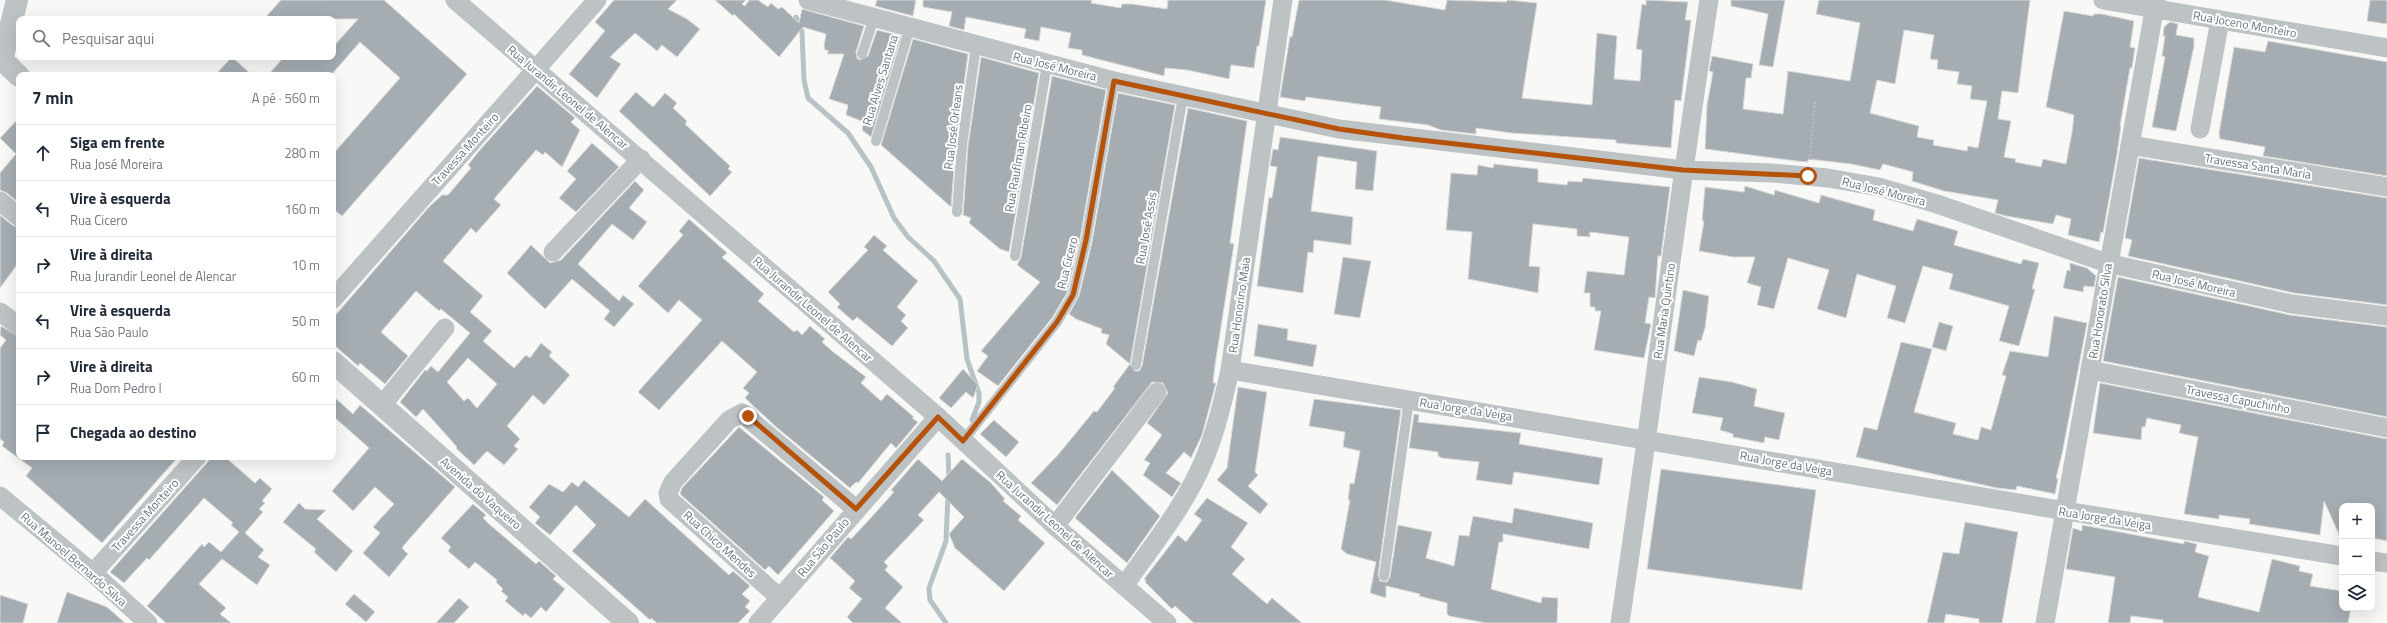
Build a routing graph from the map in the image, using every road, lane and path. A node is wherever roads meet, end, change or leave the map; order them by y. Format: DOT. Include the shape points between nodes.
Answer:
graph roads {
  1 [pos="17,0"];
  2 [pos="455,0"];
  3 [pos="597,0"];
  4 [pos="808,0"];
  5 [pos="1283,0"];
  6 [pos="1709,0"];
  7 [pos="2103,0"];
  8 [pos="2155,4"];
  9 [pos="854,6"];
  10 [pos="874,18"];
  11 [pos="2220,20"];
  12 [pos="910,27"];
  13 [pos="976,46"];
  14 [pos="2387,48"];
  15 [pos="862,54"];
  16 [pos="1,64"];
  17 [pos="1047,64"];
  18 [pos="537,70"];
  19 [pos="16,74"];
  20 [pos="1114,81"];
  21 [pos="1183,96"];
  22 [pos="1815,100"];
  23 [pos="1265,114"];
  24 [pos="2200,129"];
  25 [pos="876,141"];
  26 [pos="2130,145"];
  27 [pos="641,159"];
  28 [pos="1683,170"];
  29 [pos="1808,176"];
  30 [pos="2387,187"];
  31 [pos="0,201"];
  32 [pos="957,212"];
  33 [pos="16,214"];
  34 [pos="553,252"];
  35 [pos="1015,256"];
  36 [pos="2108,263"];
  37 [pos="336,296"];
  38 [pos="0,312"];
  39 [pos="2387,316"];
  40 [pos="16,324"];
  41 [pos="445,328"];
  42 [pos="336,365"];
  43 [pos="1136,365"];
  44 [pos="1230,370"];
  45 [pos="2090,370"];
  46 [pos="1157,392"];
  47 [pos="1409,400"];
  48 [pos="382,405"];
  49 [pos="938,417"];
  50 [pos="2387,428"];
  51 [pos="1647,440"];
  52 [pos="963,441"];
  53 [pos="194,460"];
  54 [pos="0,496"];
  55 [pos="856,509"];
  56 [pos="2066,511"];
  57 [pos="1056,526"];
  58 [pos="2339,556"];
  59 [pos="2375,561"];
  60 [pos="2387,563"];
  61 [pos="93,573"];
  62 [pos="1384,576"];
  63 [pos="1124,586"];
  64 [pos="780,598"];
  65 [pos="148,623"];
  66 [pos="628,623"];
  67 [pos="758,623"];
  68 [pos="1167,623"];
  69 [pos="1620,623"];
  70 [pos="2044,623"];
  1 -- 16 [label="street"];
  2 -- 18 [label="street, Rua Jurandir Leonel de Alencar"];
  3 -- 18 [label="street, Travessa Monteiro"];
  4 -- 9 [label="street, Rua José Moreira"];
  5 -- 23 [label="street, Rua Honorino Maia"];
  6 -- 28 [label="street, Rua Maria Quintino"];
  7 -- 8 [label="street, Rua Joceno Monteiro"];
  8 -- 11 [label="street, Rua Joceno Monteiro"];
  8 -- 26 [label="street, Rua Honorato Silva"];
  9 -- 10 [label="street, Rua José Moreira"];
  10 -- 12 [label="street, Rua José Moreira"];
  10 -- 15 [label="lane"];
  11 -- 14 [label="street, Rua Joceno Monteiro"];
  11 -- 24 [label="street"];
  12 -- 13 [label="street, Rua José Moreira"];
  12 -- 25 [label="lane, Rua Alves Santana"];
  13 -- 17 [label="street, Rua José Moreira"];
  13 -- 32 [label="lane, Rua José Orleans" via="962,145"];
  16 -- 19 [label="street"];
  17 -- 20 [label="street, Rua José Moreira"];
  17 -- 35 [label="lane, Rua Rauflman Ribeiro"];
  18 -- 27 [label="street, Rua Jurandir Leonel de Alencar"];
  18 -- 37 [label="street, Travessa Monteiro"];
  20 -- 21 [label="street, Rua José Moreira"];
  20 -- 52 [label="lane, Rua Cicero" via="1086,240 1073,295 1057,322"];
  21 -- 23 [label="street, Rua José Moreira"];
  21 -- 43 [label="lane, Rua José Assis"];
  22 -- 29 [label="path"];
  23 -- 28 [label="street, Rua José Moreira" via="1339,129 1403,138"];
  23 -- 44 [label="street, Rua Honorino Maia"];
  26 -- 30 [label="street, Travessa Santa Maria"];
  26 -- 36 [label="street, Rua Honorato Silva"];
  27 -- 34 [label="street"];
  27 -- 49 [label="street, Rua Jurandir Leonel de Alencar"];
  28 -- 29 [label="street, Rua José Moreira"];
  28 -- 51 [label="street, Rua Maria Quintino"];
  29 -- 36 [label="street, Rua José Moreira" via="1879,187"];
  31 -- 33 [label="street"];
  36 -- 39 [label="street, Rua José Moreira" via="2292,304"];
  36 -- 45 [label="street, Rua Honorato Silva"];
  38 -- 40 [label="street"];
  41 -- 48 [label="street"];
  42 -- 48 [label="street, Avenida do Vaqueiro"];
  44 -- 47 [label="street, Rua Jorge da Veiga"];
  44 -- 63 [label="street, Rua Honorino Maia" via="1218,423 1203,462 1178,508"];
  45 -- 50 [label="street, Travessa Capuchinho"];
  45 -- 56 [label="street, Rua Honorato Silva"];
  46 -- 57 [label="street"];
  47 -- 51 [label="street, Rua Jorge da Veiga"];
  47 -- 62 [label="lane"];
  48 -- 66 [label="street, Avenida do Vaqueiro"];
  49 -- 52 [label="street, Rua Jurandir Leonel de Alencar"];
  49 -- 55 [label="street, Rua São Paulo"];
  51 -- 56 [label="street, Rua Jorge da Veiga"];
  51 -- 69 [label="street, Rua Maria Quintino"];
  52 -- 57 [label="street, Rua Jurandir Leonel de Alencar"];
  53 -- 61 [label="street, Travessa Monteiro"];
  54 -- 61 [label="street, Rua Manoel Bernardo Silva"];
  55 -- 64 [label="street, Rua São Paulo"];
  55 -- 64 [label="street, Rua Chico Mendes" via="748,416 742,414 729,420 669,486 669,499"];
  56 -- 58 [label="street, Rua Jorge da Veiga"];
  56 -- 70 [label="street, Rua Honorato Silva"];
  57 -- 63 [label="street, Rua Jurandir Leonel de Alencar"];
  59 -- 60 [label="street"];
  61 -- 65 [label="street, Rua Manoel Bernardo Silva"];
  63 -- 68 [label="street, Rua Jurandir Leonel de Alencar"];
  64 -- 67 [label="street, Rua São Paulo"];
}
